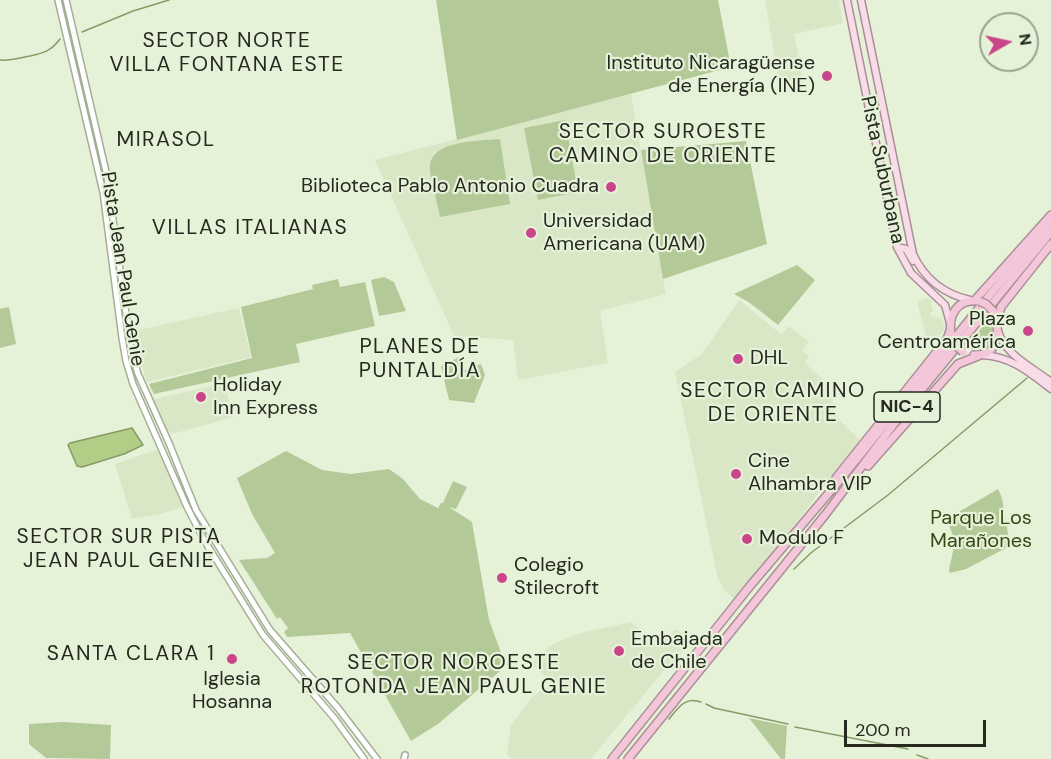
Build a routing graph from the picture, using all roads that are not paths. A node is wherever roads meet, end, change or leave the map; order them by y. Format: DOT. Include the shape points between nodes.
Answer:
graph roads {
  1 [pos="58,0"];
  2 [pos="847,0"];
  3 [pos="861,0"];
  4 [pos="67,3"];
  5 [pos="64,23"];
  6 [pos="81,63"];
  7 [pos="1051,215"];
  8 [pos="1051,222"];
  9 [pos="1051,232"];
  10 [pos="112,238"];
  11 [pos="1051,244"];
  12 [pos="897,247"];
  13 [pos="932,281"];
  14 [pos="116,293"];
  15 [pos="990,299"];
  16 [pos="975,300"];
  17 [pos="997,325"];
  18 [pos="128,328"];
  19 [pos="951,330"];
  20 [pos="979,355"];
  21 [pos="129,373"];
  22 [pos="1051,382"];
  23 [pos="1051,389"];
  24 [pos="811,513"];
  25 [pos="825,515"];
  26 [pos="364,759"];
  27 [pos="377,759"];
  28 [pos="612,759"];
  29 [pos="628,759"];
  1 -- 5 [label="main road, Pista Jean Paul Genie"];
  2 -- 12 [label="main road, Pista Suburbana"];
  3 -- 13 [label="main road, Pista Suburbana" via="910,245"];
  4 -- 5 [label="main road"];
  4 -- 6 [label="main road, Pista Jean Paul Genie"];
  5 -- 6 [label="main road" via="69,27"];
  5 -- 10 [label="main road, Pista Jean Paul Genie"];
  6 -- 10 [label="main road, Pista Jean Paul Genie" via="108,176"];
  7 -- 16 [label="highway"];
  8 -- 15 [label="highway, NIC-4"];
  9 -- 15 [label="highway, NIC-4"];
  10 -- 14 [label="main road, Pista Jean Paul Genie"];
  10 -- 18 [label="main road, Pista Jean Paul Genie"];
  11 -- 17 [label="highway" via="1001,306"];
  12 -- 13 [label="main road" via="906,249 919,270"];
  12 -- 19 [label="main road, Pista Suburbana" via="911,273 943,302"];
  13 -- 16 [label="main road, Pista Suburbana" via="948,294"];
  14 -- 18 [label="main road" via="123,325"];
  14 -- 21 [label="main road, Pista Jean Paul Genie"];
  15 -- 24 [label="highway, NIC-4"];
  15 -- 25 [label="highway, NIC-4"];
  16 -- 17 [label="highway, bridge" via="993,311"];
  16 -- 19 [label="highway" via="958,306"];
  17 -- 20 [label="highway" via="995,345"];
  17 -- 22 [label="main road" via="1006,347"];
  18 -- 21 [label="main road" via="124,333"];
  18 -- 27 [label="main road, Pista Jean Paul Genie" via="138,374 196,510 270,630"];
  19 -- 20 [label="highway, bridge" via="954,344 963,352"];
  19 -- 24 [label="highway"];
  20 -- 23 [label="main road" via="1016,363"];
  20 -- 25 [label="highway" via="960,362"];
  21 -- 26 [label="main road, Pista Jean Paul Genie" via="204,540 263,635"];
  24 -- 28 [label="highway, NIC-4"];
  25 -- 29 [label="highway, NIC-4"];
}
